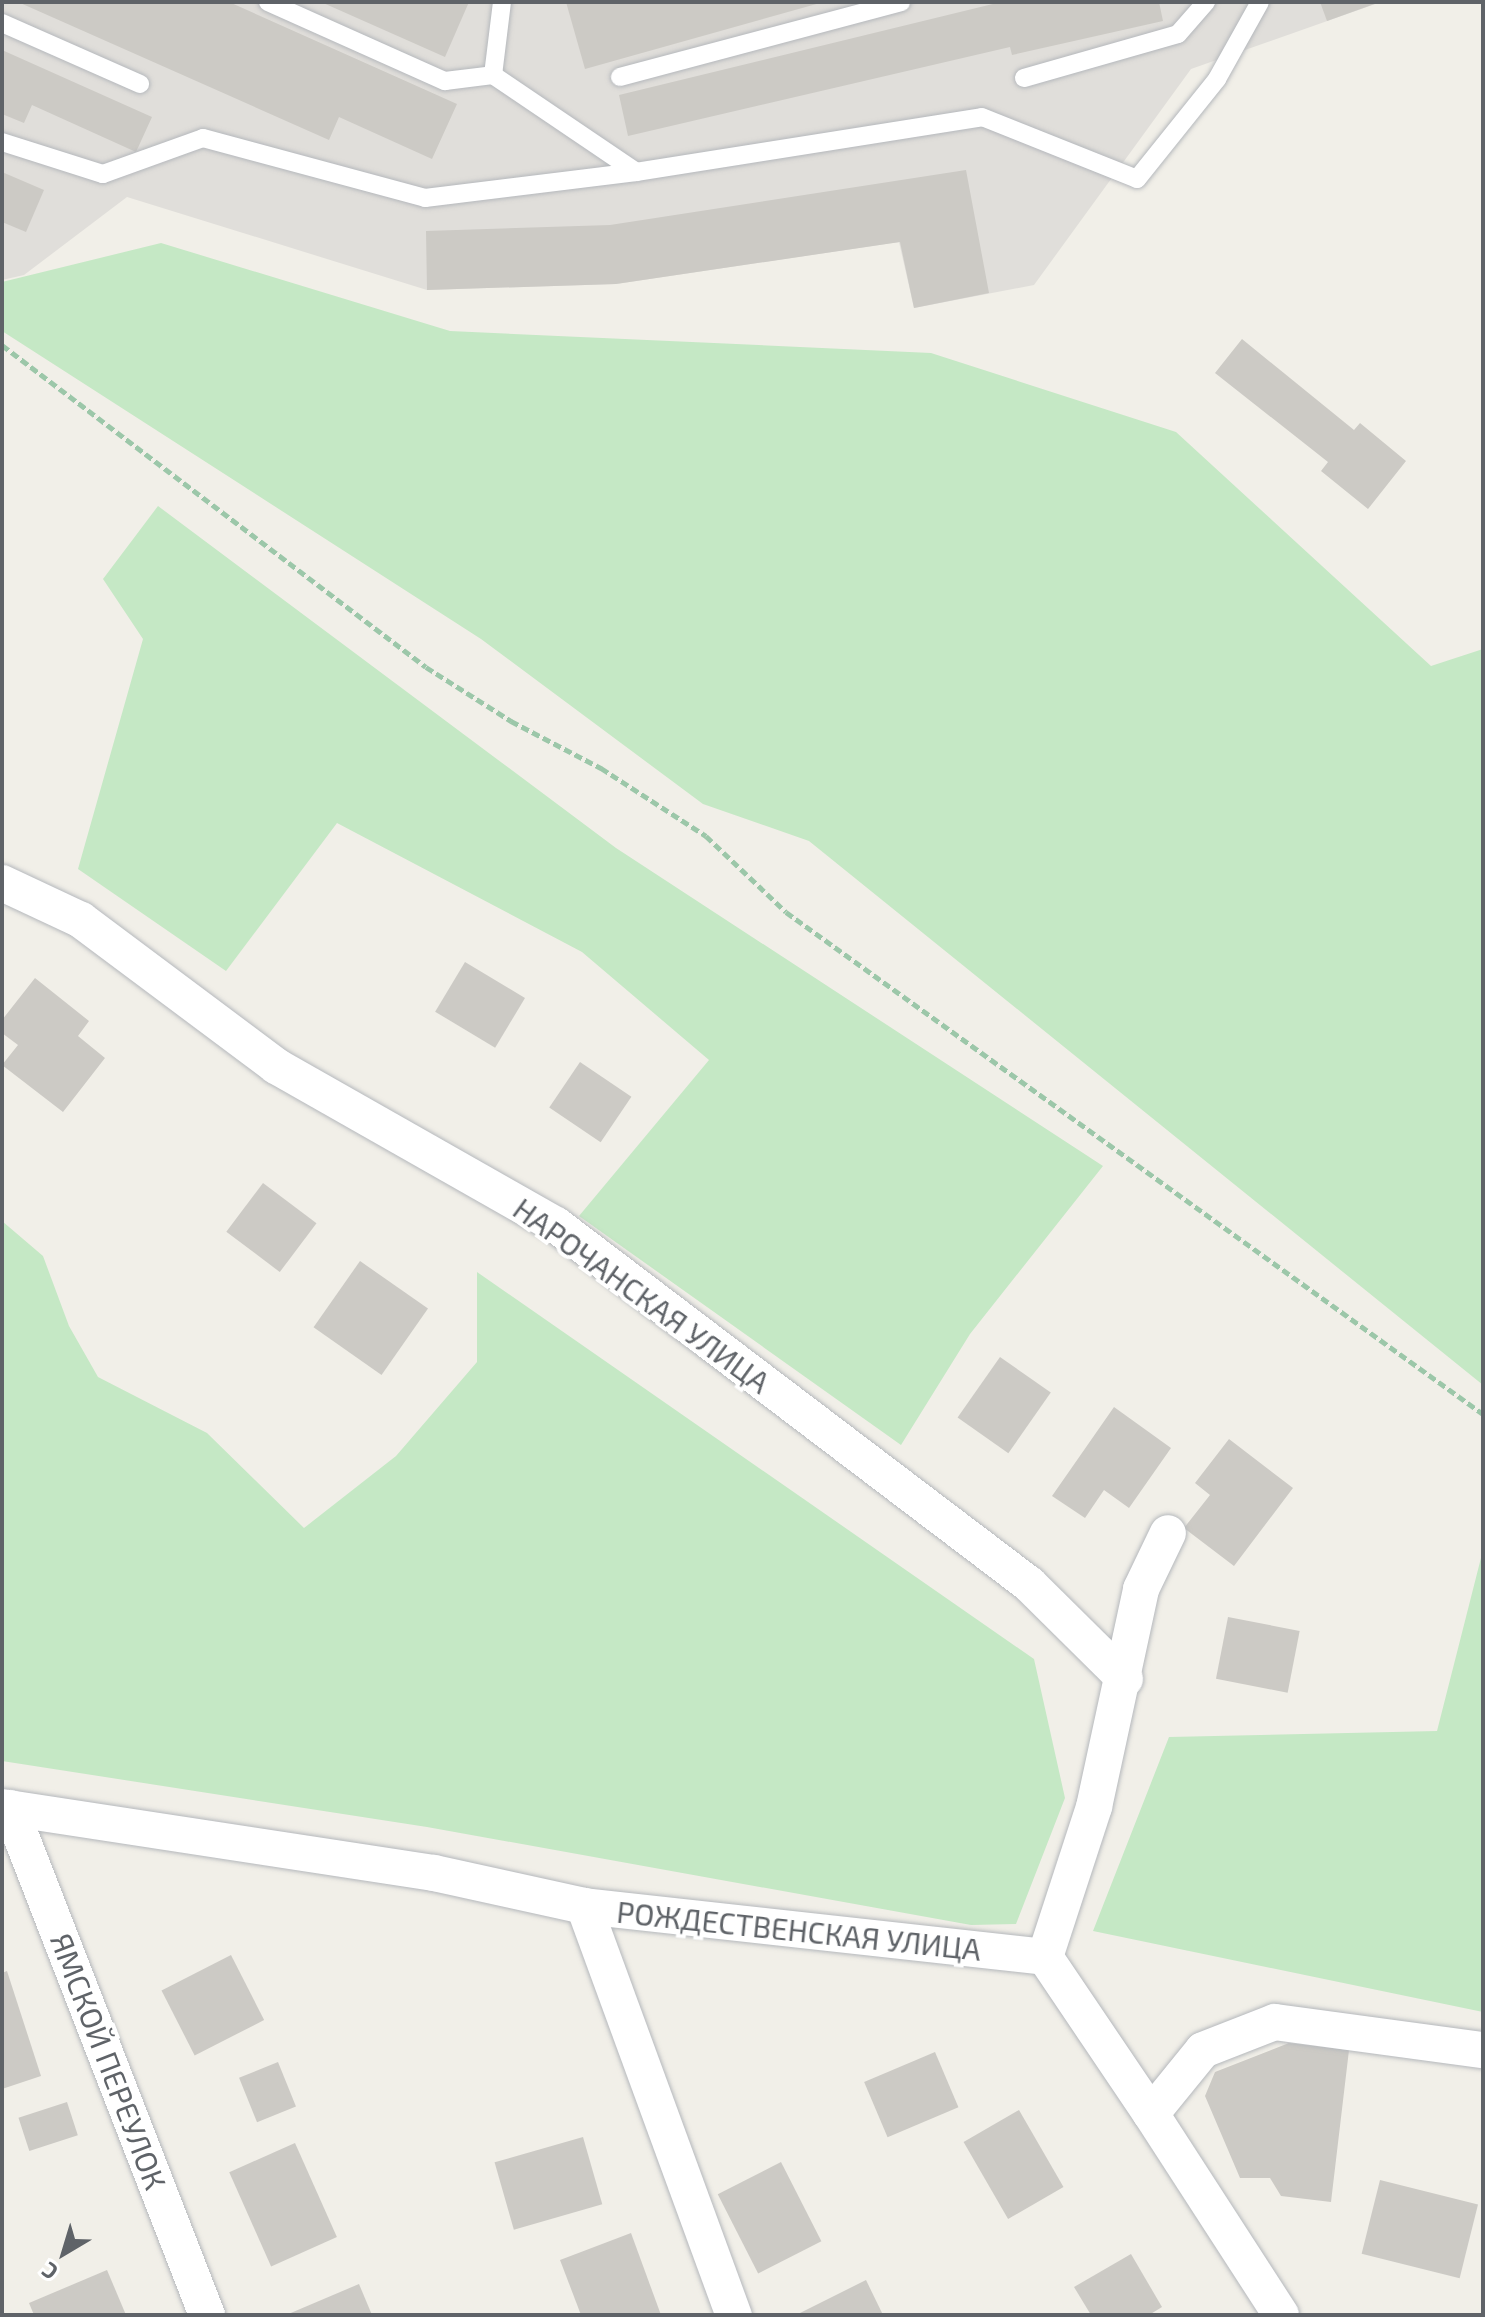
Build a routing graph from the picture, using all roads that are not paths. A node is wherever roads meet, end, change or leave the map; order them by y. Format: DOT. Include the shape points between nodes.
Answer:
graph roads {
  1 [pos="268,2"];
  2 [pos="502,2"];
  3 [pos="901,2"];
  4 [pos="1206,2"];
  5 [pos="1260,2"];
  6 [pos="2,23"];
  7 [pos="493,75"];
  8 [pos="620,77"];
  9 [pos="1024,78"];
  10 [pos="140,84"];
  11 [pos="2,142"];
  12 [pos="636,172"];
  13 [pos="2,883"];
  14 [pos="1168,1533"];
  15 [pos="1125,1679"];
  16 [pos="6,1807"];
  17 [pos="584,1906"];
  18 [pos="1045,1957"];
  19 [pos="1483,2050"];
  20 [pos="1151,2114"];
  21 [pos="207,2315"];
  22 [pos="734,2315"];
  23 [pos="1281,2315"];
  1 -- 7 [label="lane" via="445,81"];
  2 -- 7 [label="lane"];
  3 -- 8 [label="lane"];
  4 -- 9 [label="lane" via="1178,34"];
  5 -- 12 [label="lane" via="1217,79 1137,179 982,117"];
  6 -- 10 [label="lane"];
  7 -- 12 [label="lane"];
  11 -- 12 [label="lane" via="103,174 203,138 425,198"];
  13 -- 15 [label="street, НАРОЧАНСКАЯ УЛИЦА" via="81,920 276,1066 556,1225 1029,1584"];
  14 -- 15 [label="street" via="1141,1589"];
  15 -- 18 [label="street" via="1094,1807"];
  16 -- 17 [label="street, РОЖДЕСТВЕНСКАЯ УЛИЦА" via="434,1873"];
  16 -- 21 [label="street, ЯМСКОЙ ПЕРЕУЛОК"];
  17 -- 18 [label="street, РОЖДЕСТВЕНСКАЯ УЛИЦА"];
  17 -- 22 [label="street"];
  18 -- 20 [label="street"];
  19 -- 20 [label="street" via="1275,2022 1203,2050"];
  20 -- 23 [label="street"];
}
